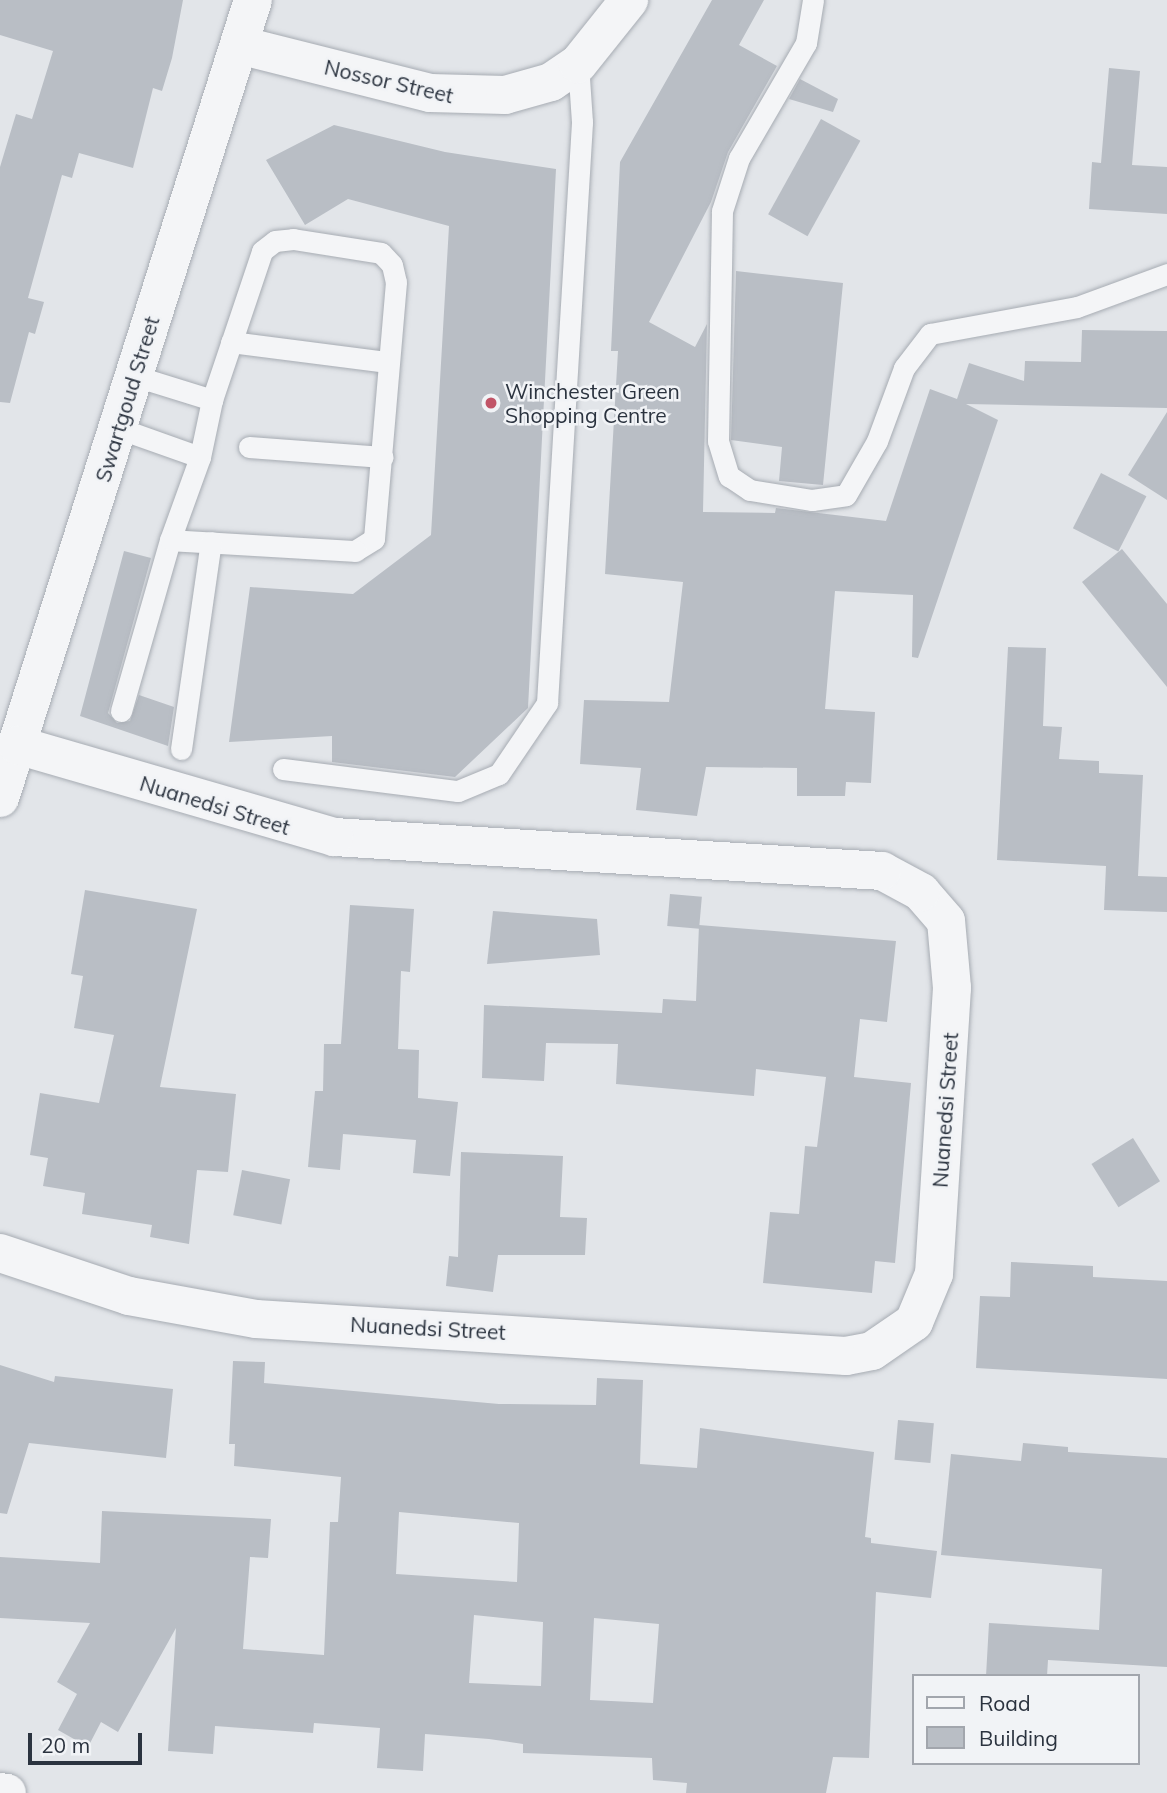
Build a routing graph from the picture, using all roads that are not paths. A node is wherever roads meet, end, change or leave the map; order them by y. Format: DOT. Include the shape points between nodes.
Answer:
graph roads {
  1 [pos="253,0"];
  2 [pos="629,0"];
  3 [pos="813,0"];
  4 [pos="239,45"];
  5 [pos="578,64"];
  6 [pos="1167,274"];
  7 [pos="231,342"];
  8 [pos="388,362"];
  9 [pos="135,376"];
  10 [pos="212,400"];
  11 [pos="118,428"];
  12 [pos="249,447"];
  13 [pos="200,457"];
  14 [pos="383,457"];
  15 [pos="170,540"];
  16 [pos="211,542"];
  17 [pos="121,711"];
  18 [pos="17,745"];
  19 [pos="181,749"];
  20 [pos="283,769"];
  21 [pos="0,799"];
  22 [pos="0,1253"];
  23 [pos="0,1792"];
  24 [pos="7,1793"];
  1 -- 4 [label="street, Swartgoud Street"];
  2 -- 5 [label="street, Nossor Street"];
  3 -- 6 [label="lane" via="806,43 739,158 722,211 718,441 729,476 750,490 812,500 846,495 872,451 904,368 930,334 1077,307"];
  4 -- 5 [label="street, Nossor Street" via="430,93 476,98 529,90"];
  4 -- 9 [label="street, Swartgoud Street"];
  5 -- 20 [label="lane" via="582,122 547,703 499,774 458,791"];
  7 -- 8 [label="lane"];
  7 -- 8 [label="lane" via="262,251 275,241 293,239 381,253 392,265 396,282"];
  7 -- 10 [label="lane"];
  8 -- 14 [label="lane"];
  9 -- 10 [label="lane"];
  9 -- 11 [label="street, Swartgoud Street"];
  10 -- 13 [label="lane"];
  11 -- 13 [label="lane"];
  11 -- 18 [label="street, Swartgoud Street"];
  12 -- 14 [label="lane"];
  13 -- 15 [label="lane"];
  14 -- 16 [label="lane" via="380,521 374,539 355,551"];
  15 -- 16 [label="lane"];
  15 -- 17 [label="lane"];
  16 -- 19 [label="lane"];
  18 -- 21 [label="street, Swartgoud Street"];
  18 -- 22 [label="street, Nuanedsi Street" via="334,838 882,871 921,892 946,921 952,988 934,1274 914,1322 873,1351 846,1356 256,1319 141,1299"];
  23 -- 24 [label="street"];
}
